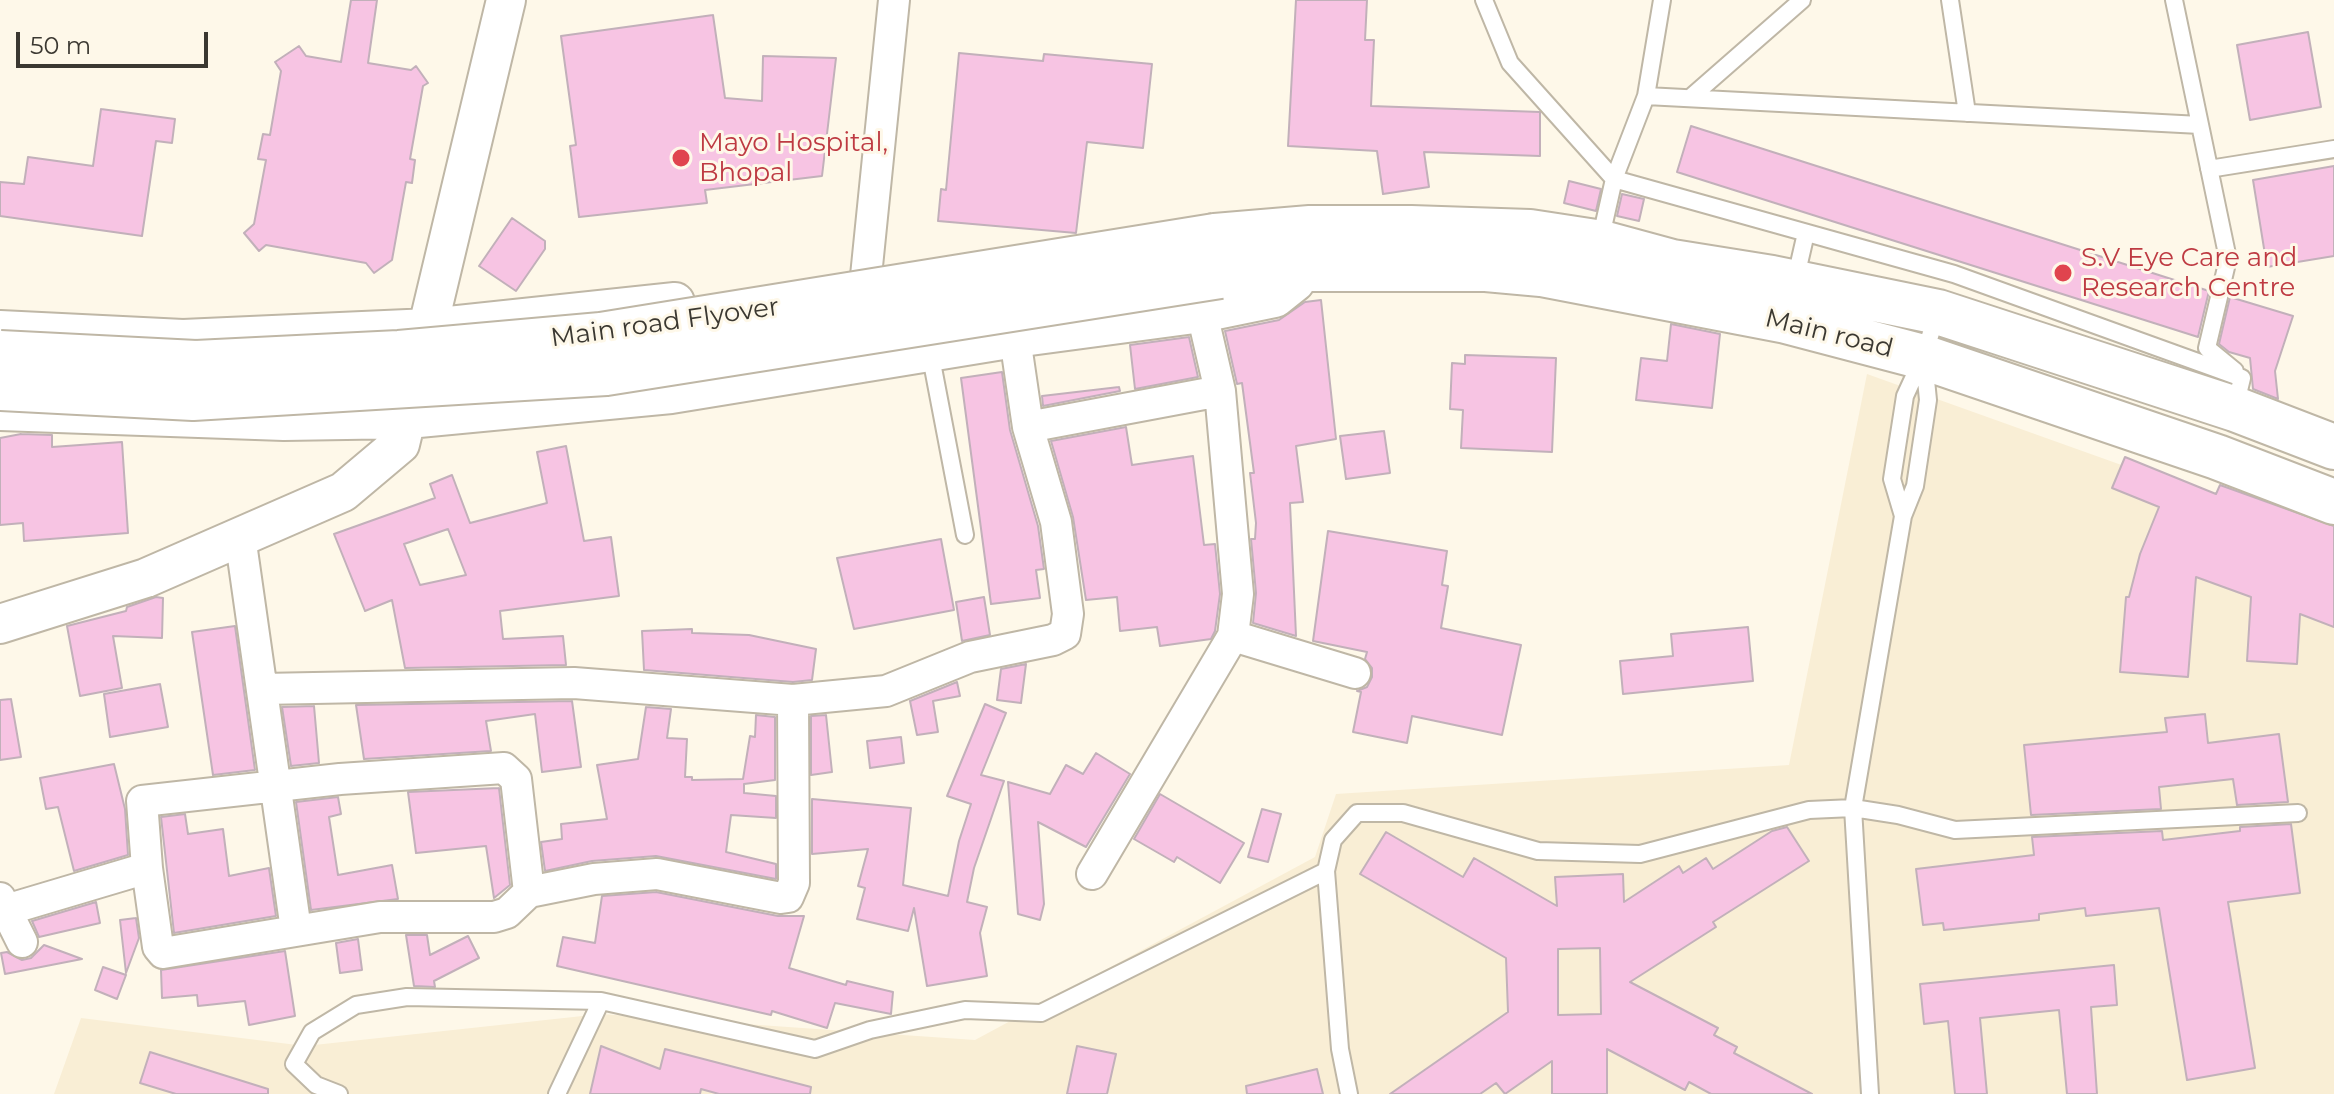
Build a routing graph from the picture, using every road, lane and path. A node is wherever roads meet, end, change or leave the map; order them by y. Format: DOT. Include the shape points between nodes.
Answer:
graph roads {
  1 [pos="506,0"];
  2 [pos="894,0"];
  3 [pos="1484,0"];
  4 [pos="1662,0"];
  5 [pos="1802,0"];
  6 [pos="1950,0"];
  7 [pos="2174,0"];
  8 [pos="1646,96"];
  9 [pos="1690,98"];
  10 [pos="1967,113"];
  11 [pos="2200,125"];
  12 [pos="2334,149"];
  13 [pos="2209,169"];
  14 [pos="1614,179"];
  15 [pos="1324,228"];
  16 [pos="1806,233"];
  17 [pos="1599,243"];
  18 [pos="1303,269"];
  19 [pos="1213,275"];
  20 [pos="866,276"];
  21 [pos="1795,283"];
  22 [pos="1938,312"];
  23 [pos="430,328"];
  24 [pos="0,330"];
  25 [pos="1015,338"];
  26 [pos="930,352"];
  27 [pos="0,353"];
  28 [pos="1923,357"];
  29 [pos="0,388"];
  30 [pos="1220,391"];
  31 [pos="2239,393"];
  32 [pos="0,411"];
  33 [pos="408,419"];
  34 [pos="1028,427"];
  35 [pos="2334,447"];
  36 [pos="2334,502"];
  37 [pos="1903,516"];
  38 [pos="965,535"];
  39 [pos="240,536"];
  40 [pos="0,624"];
  41 [pos="1233,636"];
  42 [pos="1355,673"];
  43 [pos="262,689"];
  44 [pos="793,700"];
  45 [pos="276,788"];
  46 [pos="1853,808"];
  47 [pos="2298,813"];
  48 [pos="147,868"];
  49 [pos="1326,871"];
  50 [pos="1092,874"];
  51 [pos="529,892"];
  52 [pos="3,904"];
  53 [pos="296,930"];
  54 [pos="22,942"];
  55 [pos="601,1001"];
  56 [pos="339,1094"];
  57 [pos="557,1094"];
  58 [pos="1349,1094"];
  59 [pos="1870,1094"];
  1 -- 23 [label="street"];
  2 -- 20 [label="street"];
  3 -- 14 [label="lane" via="1510,63"];
  4 -- 8 [label="lane"];
  5 -- 9 [label="lane"];
  6 -- 10 [label="lane"];
  7 -- 11 [label="lane"];
  8 -- 9 [label="lane"];
  8 -- 14 [label="lane"];
  9 -- 10 [label="lane"];
  10 -- 11 [label="lane"];
  11 -- 13 [label="lane"];
  12 -- 13 [label="lane"];
  13 -- 31 [label="lane" via="2228,259 2207,348"];
  14 -- 16 [label="lane"];
  14 -- 17 [label="lane"];
  15 -- 17 [label="main road, Main road" via="1530,232"];
  15 -- 19 [label="main road, Main road Flyover"];
  15 -- 20 [label="street" via="1279,219 1205,221"];
  16 -- 21 [label="lane"];
  16 -- 31 [label="lane" via="1954,274"];
  17 -- 21 [label="main road, Main road" via="1672,262"];
  18 -- 19 [label="main road, Main road Flyover"];
  18 -- 28 [label="main road, Main road" via="1541,274 1786,321"];
  19 -- 25 [label="street"];
  19 -- 27 [label="main road, Main road Flyover, bridge" via="399,353 196,363"];
  19 -- 29 [label="main road, Main road Flyover, bridge" via="606,373 193,398"];
  19 -- 30 [label="street"];
  20 -- 23 [label="street" via="634,308"];
  21 -- 22 [label="main road, Main road"];
  22 -- 28 [label="lane"];
  22 -- 31 [label="main road, Main road"];
  23 -- 24 [label="street" via="183,339"];
  23 -- 33 [label="street"];
  25 -- 26 [label="street"];
  25 -- 34 [label="street"];
  26 -- 33 [label="street" via="671,394"];
  26 -- 38 [label="lane"];
  28 -- 36 [label="main road, Main road"];
  28 -- 37 [label="lane" via="1928,400 1915,486"];
  28 -- 37 [label="lane" via="1905,396 1892,479"];
  30 -- 34 [label="street"];
  30 -- 41 [label="street" via="1238,594"];
  31 -- 35 [label="main road, Main road"];
  32 -- 33 [label="street" via="284,421"];
  33 -- 39 [label="street" via="400,444 343,492"];
  34 -- 44 [label="street" via="1056,522 1068,614 1065,634 970,657 886,691"];
  37 -- 46 [label="lane"];
  39 -- 40 [label="street" via="146,578"];
  39 -- 43 [label="street"];
  41 -- 42 [label="street"];
  41 -- 50 [label="street"];
  43 -- 44 [label="street" via="574,683"];
  43 -- 45 [label="street"];
  44 -- 51 [label="street" via="794,883 788,897 657,874"];
  45 -- 48 [label="street" via="142,801"];
  45 -- 51 [label="street" via="355,777 504,768 516,779"];
  45 -- 53 [label="street"];
  46 -- 47 [label="lane" via="1955,830"];
  46 -- 49 [label="lane" via="1789,813 1640,854 1538,851 1403,813 1357,813 1333,840"];
  46 -- 59 [label="lane"];
  48 -- 52 [label="street"];
  48 -- 53 [label="street" via="159,952"];
  49 -- 55 [label="lane" via="1041,1013 965,1010 870,1030 815,1049"];
  49 -- 58 [label="lane" via="1340,1049"];
  51 -- 53 [label="street" via="507,913 494,917 380,917"];
  52 -- 54 [label="street"];
  55 -- 56 [label="lane" via="407,997 356,1005 312,1032 294,1064 316,1085"];
  55 -- 57 [label="lane"];
}
